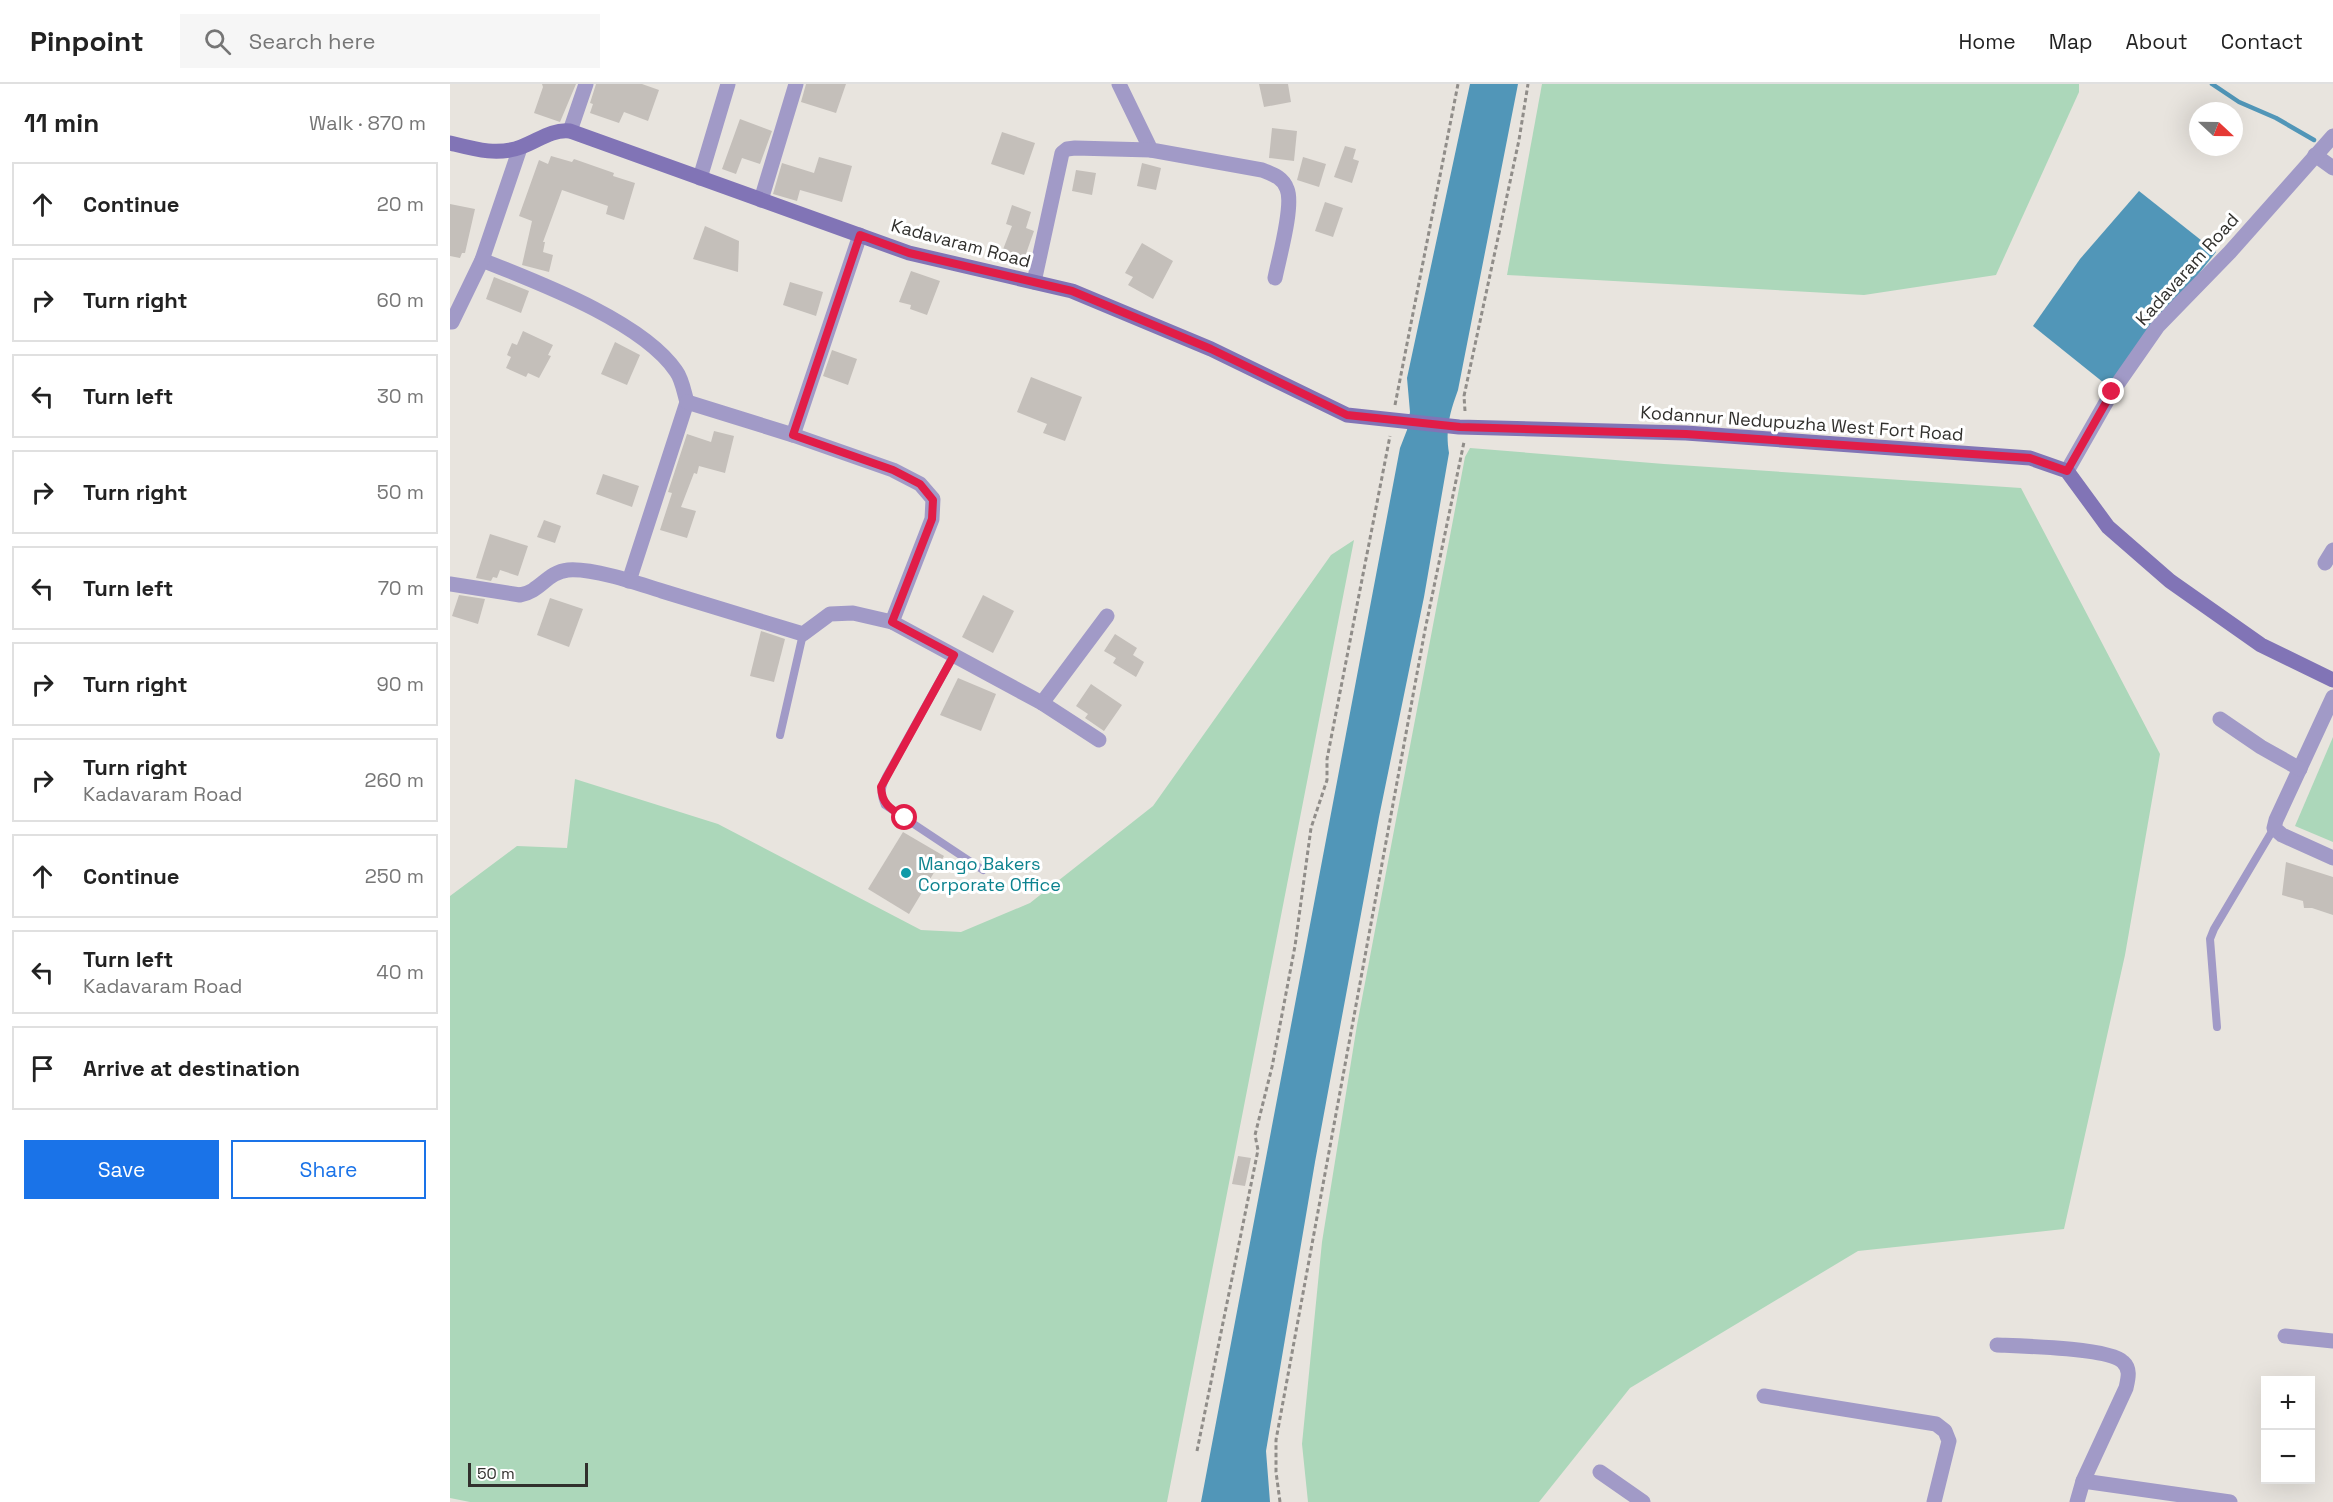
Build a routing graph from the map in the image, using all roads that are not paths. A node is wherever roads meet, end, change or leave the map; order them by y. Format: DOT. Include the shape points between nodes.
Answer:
graph roads {
  1 [pos="586,84"];
  2 [pos="728,84"];
  3 [pos="796,84"];
  4 [pos="1119,84"];
  5 [pos="570,131"];
  6 [pos="2333,136"];
  7 [pos="450,143"];
  8 [pos="520,148"];
  9 [pos="1151,150"];
  10 [pos="2315,155"];
  11 [pos="2333,168"];
  12 [pos="700,178"];
  13 [pos="761,200"];
  14 [pos="860,235"];
  15 [pos="482,260"];
  16 [pos="1275,278"];
  17 [pos="1034,282"];
  18 [pos="451,324"];
  19 [pos="687,402"];
  20 [pos="1463,427"];
  21 [pos="793,435"];
  22 [pos="2067,471"];
  23 [pos="629,581"];
  24 [pos="450,584"];
  25 [pos="1107,616"];
  26 [pos="892,622"];
  27 [pos="803,634"];
  28 [pos="954,655"];
  29 [pos="2333,680"];
  30 [pos="2333,697"];
  31 [pos="1042,703"];
  32 [pos="2220,719"];
  33 [pos="780,735"];
  34 [pos="1099,740"];
  35 [pos="2300,769"];
  36 [pos="2274,828"];
  37 [pos="2333,858"];
  38 [pos="983,870"];
  39 [pos="2217,1027"];
  40 [pos="2285,1336"];
  41 [pos="2333,1341"];
  42 [pos="1997,1345"];
  43 [pos="1764,1396"];
  44 [pos="1600,1472"];
  45 [pos="2083,1481"];
  46 [pos="1642,1502"];
  47 [pos="1934,1502"];
  48 [pos="2077,1502"];
  49 [pos="2230,1502"];
  1 -- 5 [label="street"];
  2 -- 12 [label="street"];
  3 -- 13 [label="street"];
  4 -- 9 [label="street"];
  5 -- 8 [label="main road" via="558,130"];
  5 -- 12 [label="main road, Kadavaram Road"];
  6 -- 10 [label="street, Kadavaram Road"];
  7 -- 8 [label="main road" via="500,152"];
  8 -- 15 [label="street"];
  9 -- 16 [label="street" via="1278,176 1287,188 1290,202"];
  9 -- 17 [label="street" via="1075,148 1062,153"];
  10 -- 11 [label="street"];
  10 -- 22 [label="street, Kadavaram Road" via="2158,326 2112,392"];
  12 -- 13 [label="main road, Kadavaram Road"];
  13 -- 14 [label="main road, Kadavaram Road"];
  14 -- 17 [label="main road, Kadavaram Road" via="909,253"];
  14 -- 21 [label="street"];
  15 -- 18 [label="street"];
  15 -- 19 [label="street" via="621,323 664,356 678,373"];
  17 -- 20 [label="main road, Kadavaram Road" via="1072,291 1211,349 1347,415"];
  19 -- 21 [label="street"];
  19 -- 23 [label="street"];
  20 -- 22 [label="main road, Kodannur Nedupuzha West Fort Road" via="1686,434 2030,458"];
  21 -- 26 [label="street" via="893,470 920,484 933,500 932,519"];
  22 -- 29 [label="main road" via="2108,527 2170,581 2261,645"];
  23 -- 24 [label="street" via="570,570 549,576 537,589 520,595"];
  23 -- 27 [label="street"];
  25 -- 31 [label="street"];
  26 -- 27 [label="street" via="854,613 830,614"];
  26 -- 28 [label="street"];
  27 -- 33 [label="lane"];
  28 -- 31 [label="street"];
  28 -- 38 [label="lane" via="885,777 881,796 885,805"];
  30 -- 35 [label="street"];
  31 -- 34 [label="street"];
  32 -- 35 [label="street"];
  35 -- 36 [label="street"];
  36 -- 37 [label="street"];
  36 -- 39 [label="lane" via="2214,928 2211,939"];
  40 -- 41 [label="street"];
  42 -- 45 [label="street" via="2102,1354 2125,1363 2129,1374 2126,1388"];
  43 -- 47 [label="street" via="1935,1424 1946,1431 1949,1441"];
  44 -- 46 [label="street"];
  45 -- 48 [label="street"];
  45 -- 49 [label="street"];
}
